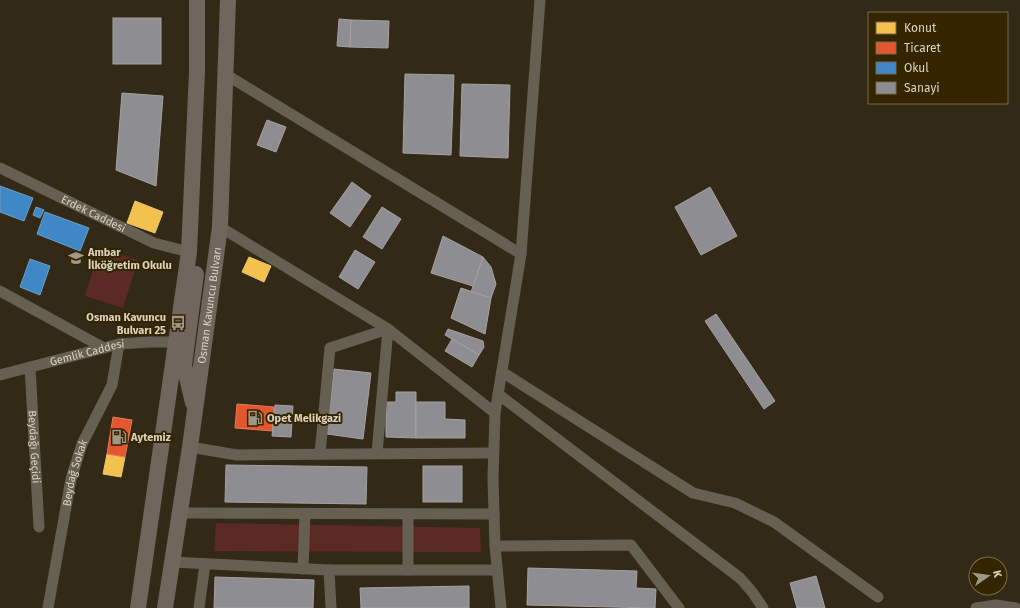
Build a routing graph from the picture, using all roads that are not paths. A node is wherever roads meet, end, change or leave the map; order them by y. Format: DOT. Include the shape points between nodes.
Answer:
graph roads {
  1 [pos="197,0"];
  2 [pos="228,0"];
  3 [pos="540,0"];
  4 [pos="225,74"];
  5 [pos="0,168"];
  6 [pos="220,227"];
  7 [pos="189,252"];
  8 [pos="521,254"];
  9 [pos="0,291"];
  10 [pos="388,329"];
  11 [pos="175,342"];
  12 [pos="119,344"];
  13 [pos="104,348"];
  14 [pos="30,367"];
  15 [pos="502,372"];
  16 [pos="0,375"];
  17 [pos="498,394"];
  18 [pos="195,413"];
  19 [pos="495,413"];
  20 [pos="190,447"];
  21 [pos="377,453"];
  22 [pos="493,453"];
  23 [pos="320,454"];
  24 [pos="180,513"];
  25 [pos="305,514"];
  26 [pos="408,514"];
  27 [pos="494,514"];
  28 [pos="39,527"];
  29 [pos="495,546"];
  30 [pos="172,562"];
  31 [pos="204,564"];
  32 [pos="303,569"];
  33 [pos="329,570"];
  34 [pos="408,570"];
  35 [pos="497,570"];
  36 [pos="878,597"];
  37 [pos="48,608"];
  38 [pos="138,608"];
  39 [pos="166,608"];
  40 [pos="199,608"];
  41 [pos="331,608"];
  42 [pos="501,608"];
  43 [pos="679,608"];
  44 [pos="763,608"];
  45 [pos="976,608"];
  46 [pos="1016,608"];
  1 -- 7 [label="highway" via="197,70"];
  2 -- 4 [label="highway, Osman Kavuncu Bulvarı"];
  3 -- 8 [label="street"];
  4 -- 6 [label="highway, Osman Kavuncu Bulvarı"];
  4 -- 8 [label="street"];
  5 -- 7 [label="street, Erdek Caddesi" via="154,243"];
  6 -- 10 [label="street"];
  6 -- 18 [label="highway, Osman Kavuncu Bulvarı"];
  7 -- 11 [label="highway"];
  7 -- 18 [label="highway" via="198,261 184,365"];
  8 -- 15 [label="street"];
  9 -- 13 [label="street"];
  10 -- 19 [label="street"];
  10 -- 21 [label="street"];
  10 -- 23 [label="street" via="330,348"];
  11 -- 12 [label="street, Gemlik Caddesi"];
  11 -- 38 [label="highway"];
  12 -- 13 [label="street, Gemlik Caddesi"];
  12 -- 37 [label="street, Beydağ Sokak" via="112,385 82,444 72,474"];
  13 -- 14 [label="street, Gemlik Caddesi"];
  14 -- 16 [label="street, Gemlik Caddesi"];
  14 -- 28 [label="street, Beydağı Geçidi"];
  15 -- 17 [label="street"];
  15 -- 36 [label="street" via="693,493 734,503 774,522"];
  17 -- 19 [label="street"];
  17 -- 44 [label="street" via="740,578"];
  18 -- 20 [label="highway, Osman Kavuncu Bulvarı"];
  19 -- 22 [label="street"];
  20 -- 23 [label="street" via="237,454"];
  20 -- 24 [label="highway, Osman Kavuncu Bulvarı"];
  21 -- 22 [label="street"];
  21 -- 23 [label="street"];
  22 -- 27 [label="street"];
  24 -- 25 [label="street"];
  24 -- 30 [label="highway, Osman Kavuncu Bulvarı"];
  25 -- 26 [label="street"];
  25 -- 32 [label="street"];
  26 -- 27 [label="street"];
  26 -- 34 [label="street"];
  27 -- 29 [label="street"];
  29 -- 35 [label="street"];
  29 -- 43 [label="street" via="631,544"];
  30 -- 31 [label="street"];
  30 -- 39 [label="highway, Osman Kavuncu Bulvarı"];
  31 -- 32 [label="street"];
  31 -- 40 [label="street"];
  32 -- 33 [label="street"];
  33 -- 34 [label="street"];
  33 -- 41 [label="street"];
  34 -- 35 [label="street"];
  35 -- 42 [label="street"];
  45 -- 46 [label="street" via="996,605"];
}
